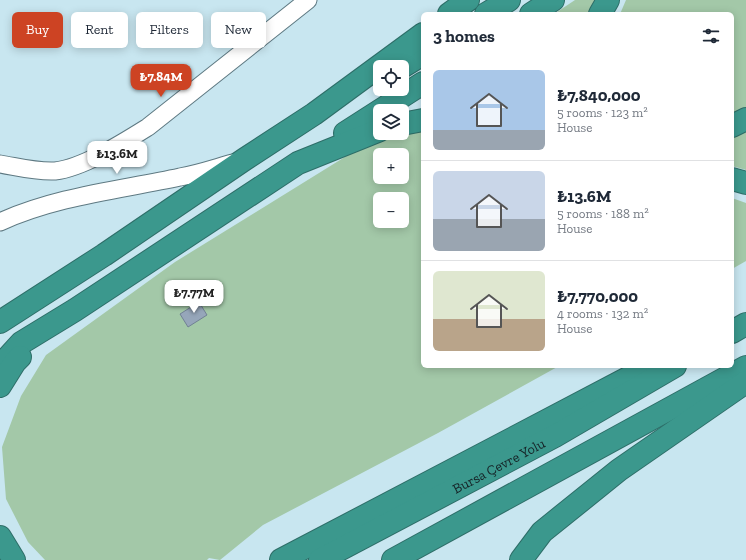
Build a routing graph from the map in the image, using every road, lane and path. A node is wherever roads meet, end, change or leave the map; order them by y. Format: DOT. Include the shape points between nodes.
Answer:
graph roads {
  1 [pos="308,0"];
  2 [pos="468,0"];
  3 [pos="509,0"];
  4 [pos="553,0"];
  5 [pos="608,0"];
  6 [pos="452,12"];
  7 [pos="489,12"];
  8 [pos="534,12"];
  9 [pos="601,12"];
  10 [pos="421,35"];
  11 [pos="421,55"];
  12 [pos="409,63"];
  13 [pos="373,84"];
  14 [pos="421,84"];
  15 [pos="746,119"];
  16 [pos="421,120"];
  17 [pos="409,123"];
  18 [pos="734,125"];
  19 [pos="373,133"];
  20 [pos="250,157"];
  21 [pos="298,163"];
  22 [pos="0,164"];
  23 [pos="734,180"];
  24 [pos="746,183"];
  25 [pos="0,222"];
  26 [pos="104,255"];
  27 [pos="75,310"];
  28 [pos="746,318"];
  29 [pos="0,322"];
  30 [pos="734,324"];
  31 [pos="746,324"];
  32 [pos="734,331"];
  33 [pos="0,332"];
  34 [pos="0,366"];
  35 [pos="746,367"];
  36 [pos="647,368"];
  37 [pos="672,368"];
  38 [pos="746,382"];
  39 [pos="0,386"];
  40 [pos="0,537"];
  41 [pos="14,560"];
  42 [pos="282,560"];
  43 [pos="320,560"];
  44 [pos="393,560"];
  45 [pos="522,560"];
  1 -- 22 [label="street" via="148,127 122,143 78,165 56,171"];
  2 -- 6 [label="highway"];
  3 -- 7 [label="highway"];
  4 -- 8 [label="highway"];
  5 -- 9 [label="highway"];
  10 -- 20 [label="highway" via="314,114"];
  11 -- 12 [label="highway"];
  13 -- 20 [label="highway"];
  14 -- 21 [label="highway"];
  15 -- 18 [label="highway"];
  16 -- 17 [label="highway"];
  19 -- 21 [label="highway"];
  20 -- 25 [label="street" via="182,177 81,196 24,211"];
  20 -- 26 [label="highway"];
  21 -- 27 [label="highway"];
  23 -- 24 [label="highway"];
  26 -- 29 [label="highway"];
  26 -- 33 [label="highway"];
  27 -- 34 [label="highway" via="21,343"];
  27 -- 39 [label="highway" via="15,362"];
  28 -- 30 [label="highway"];
  31 -- 32 [label="highway"];
  35 -- 44 [label="highway"];
  36 -- 42 [label="highway"];
  37 -- 43 [label="highway, Bursa Çevre Yolu" via="555,436"];
  38 -- 45 [label="highway" via="619,470 542,532"];
  40 -- 41 [label="highway"];
}
